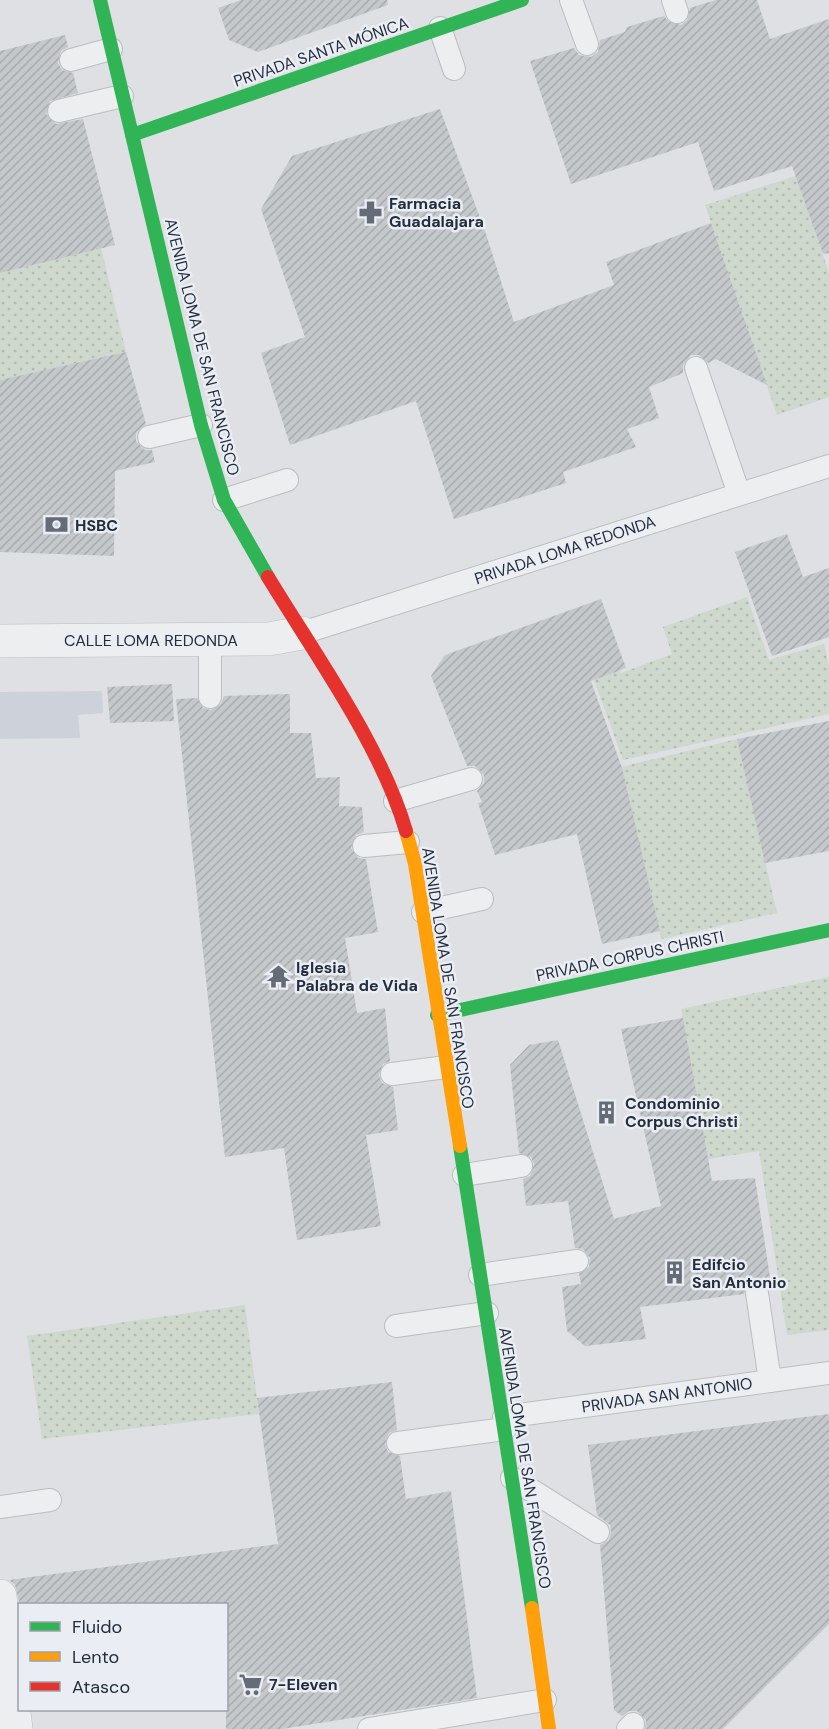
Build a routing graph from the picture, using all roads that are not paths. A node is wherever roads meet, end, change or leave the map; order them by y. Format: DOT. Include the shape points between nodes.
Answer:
graph roads {
  1 [pos="100,0"];
  2 [pos="572,0"];
  3 [pos="510,2"];
  4 [pos="440,28"];
  5 [pos="587,44"];
  6 [pos="111,50"];
  7 [pos="71,60"];
  8 [pos="454,69"];
  9 [pos="122,96"];
  10 [pos="58,111"];
  11 [pos="132,135"];
  12 [pos="696,368"];
  13 [pos="201,426"];
  14 [pos="149,436"];
  15 [pos="829,466"];
  16 [pos="287,480"];
  17 [pos="739,494"];
  18 [pos="224,500"];
  19 [pos="302,633"];
  20 [pos="210,639"];
  21 [pos="0,641"];
  22 [pos="210,697"];
  23 [pos="471,778"];
  24 [pos="395,801"];
  25 [pos="408,842"];
  26 [pos="364,846"];
  27 [pos="482,899"];
  28 [pos="423,912"];
  29 [pos="829,930"];
  30 [pos="437,1015"];
  31 [pos="446,1067"];
  32 [pos="392,1074"];
  33 [pos="521,1166"];
  34 [pos="464,1175"];
  35 [pos="577,1261"];
  36 [pos="480,1275"];
  37 [pos="757,1293"];
  38 [pos="487,1313"];
  39 [pos="396,1326"];
  40 [pos="829,1373"];
  41 [pos="770,1381"];
  42 [pos="505,1423"];
  43 [pos="399,1443"];
  44 [pos="512,1478"];
  45 [pos="50,1500"];
  46 [pos="0,1507"];
  47 [pos="598,1532"];
  48 [pos="0,1596"];
  49 [pos="12,1634"];
  50 [pos="545,1700"];
  51 [pos="16,1729"];
  52 [pos="369,1729"];
  53 [pos="549,1729"];
  1 -- 6 [label="street, AVENIDA LOMA DE SAN FRANCISCO"];
  2 -- 5 [label="lane"];
  3 -- 4 [label="street, PRIVADA SANTA MÓNICA"];
  4 -- 8 [label="lane"];
  4 -- 11 [label="street, PRIVADA SANTA MÓNICA"];
  6 -- 7 [label="lane"];
  6 -- 9 [label="street, AVENIDA LOMA DE SAN FRANCISCO"];
  9 -- 10 [label="lane"];
  9 -- 11 [label="street, AVENIDA LOMA DE SAN FRANCISCO"];
  11 -- 13 [label="street, AVENIDA LOMA DE SAN FRANCISCO"];
  12 -- 17 [label="lane"];
  13 -- 14 [label="lane"];
  13 -- 18 [label="street, AVENIDA LOMA DE SAN FRANCISCO"];
  15 -- 17 [label="lane, PRIVADA LOMA REDONDA"];
  16 -- 18 [label="lane"];
  17 -- 19 [label="lane, PRIVADA LOMA REDONDA"];
  18 -- 19 [label="street, AVENIDA LOMA DE SAN FRANCISCO"];
  19 -- 20 [label="street, CALLE LOMA REDONDA" via="269,639"];
  19 -- 24 [label="street, AVENIDA LOMA DE SAN FRANCISCO" via="362,729"];
  20 -- 21 [label="street, CALLE LOMA REDONDA"];
  20 -- 22 [label="lane"];
  23 -- 24 [label="lane"];
  24 -- 25 [label="street, AVENIDA LOMA DE SAN FRANCISCO"];
  25 -- 26 [label="lane"];
  25 -- 28 [label="street, AVENIDA LOMA DE SAN FRANCISCO"];
  27 -- 28 [label="lane"];
  28 -- 30 [label="street, AVENIDA LOMA DE SAN FRANCISCO"];
  29 -- 30 [label="street, PRIVADA CORPUS CHRISTI"];
  30 -- 31 [label="street, AVENIDA LOMA DE SAN FRANCISCO"];
  31 -- 32 [label="lane"];
  31 -- 34 [label="street, AVENIDA LOMA DE SAN FRANCISCO"];
  33 -- 34 [label="lane"];
  34 -- 36 [label="street, AVENIDA LOMA DE SAN FRANCISCO"];
  35 -- 36 [label="lane"];
  36 -- 38 [label="street, AVENIDA LOMA DE SAN FRANCISCO"];
  37 -- 41 [label="lane"];
  38 -- 39 [label="lane"];
  38 -- 42 [label="street, AVENIDA LOMA DE SAN FRANCISCO"];
  40 -- 41 [label="lane, PRIVADA SAN ANTONIO"];
  41 -- 42 [label="lane, PRIVADA SAN ANTONIO"];
  42 -- 43 [label="lane, PRIVADA SAN ANTONIO"];
  42 -- 44 [label="street, AVENIDA LOMA DE SAN FRANCISCO"];
  44 -- 47 [label="lane"];
  44 -- 50 [label="street, AVENIDA LOMA DE SAN FRANCISCO"];
  45 -- 46 [label="lane"];
  48 -- 49 [label="street"];
  49 -- 51 [label="street"];
  50 -- 52 [label="lane"];
  50 -- 53 [label="street, AVENIDA LOMA DE SAN FRANCISCO"];
}
